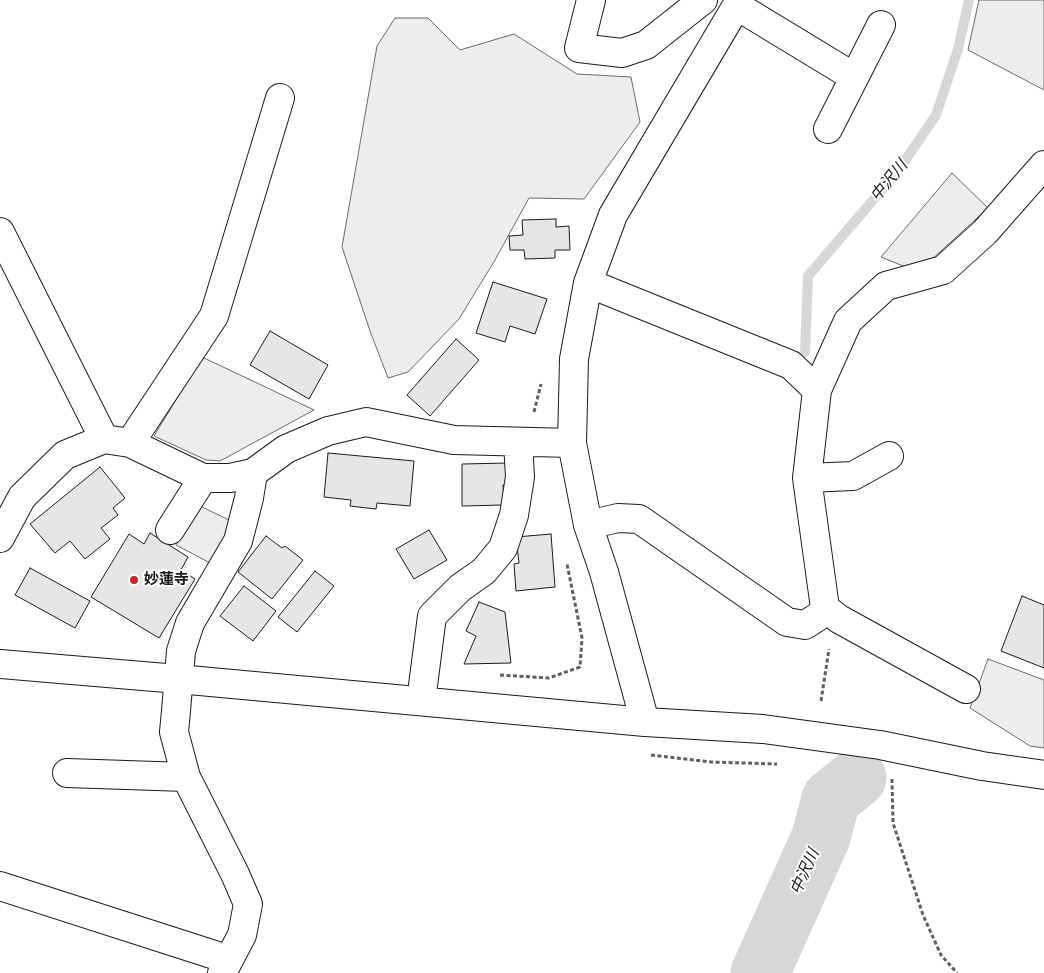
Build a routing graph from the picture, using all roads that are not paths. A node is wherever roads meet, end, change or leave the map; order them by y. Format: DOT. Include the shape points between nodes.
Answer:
graph roads {
  1 [pos="591,0"];
  2 [pos="703,0"];
  3 [pos="738,3"];
  4 [pos="881,25"];
  5 [pos="854,77"];
  6 [pos="280,98"];
  7 [pos="828,129"];
  8 [pos="1044,165"];
  9 [pos="0,232"];
  10 [pos="588,283"];
  11 [pos="818,390"];
  12 [pos="104,439"];
  13 [pos="518,442"];
  14 [pos="130,443"];
  15 [pos="572,443"];
  16 [pos="889,456"];
  17 [pos="253,472"];
  18 [pos="203,478"];
  19 [pos="807,478"];
  20 [pos="588,525"];
  21 [pos="170,530"];
  22 [pos="0,538"];
  23 [pos="822,612"];
  24 [pos="0,664"];
  25 [pos="178,679"];
  26 [pos="966,689"];
  27 [pos="421,701"];
  28 [pos="645,722"];
  29 [pos="67,773"];
  30 [pos="1044,775"];
  31 [pos="186,777"];
  32 [pos="0,886"];
  33 [pos="224,966"];
  1 -- 2 [label="street" via="579,48 622,53 646,45"];
  3 -- 5 [label="street"];
  3 -- 10 [label="street" via="613,214"];
  4 -- 5 [label="street"];
  5 -- 7 [label="street"];
  6 -- 14 [label="street" via="214,316"];
  8 -- 11 [label="street" via="985,232 943,270 886,286 848,321"];
  9 -- 12 [label="street"];
  10 -- 11 [label="street" via="791,365"];
  10 -- 15 [label="street" via="574,359"];
  11 -- 19 [label="street"];
  12 -- 14 [label="street"];
  12 -- 22 [label="street" via="65,455 22,497"];
  13 -- 15 [label="street"];
  13 -- 17 [label="street" via="454,440 366,422 328,431 286,449"];
  13 -- 27 [label="street" via="520,477 514,514 503,548 484,571 460,588 432,616"];
  14 -- 18 [label="street"];
  15 -- 20 [label="street"];
  16 -- 19 [label="street" via="853,476"];
  17 -- 18 [label="street" via="230,478"];
  17 -- 25 [label="street" via="238,541 190,623 181,651"];
  18 -- 21 [label="street"];
  19 -- 23 [label="street"];
  20 -- 23 [label="street" via="618,518 639,519 787,622 805,625"];
  20 -- 28 [label="street"];
  23 -- 26 [label="street"];
  24 -- 25 [label="street"];
  25 -- 27 [label="street"];
  25 -- 31 [label="street" via="174,732"];
  27 -- 28 [label="street"];
  28 -- 30 [label="street" via="763,729 880,745"];
  29 -- 31 [label="street"];
  31 -- 33 [label="street" via="248,904 242,935"];
  32 -- 33 [label="street"];
}
